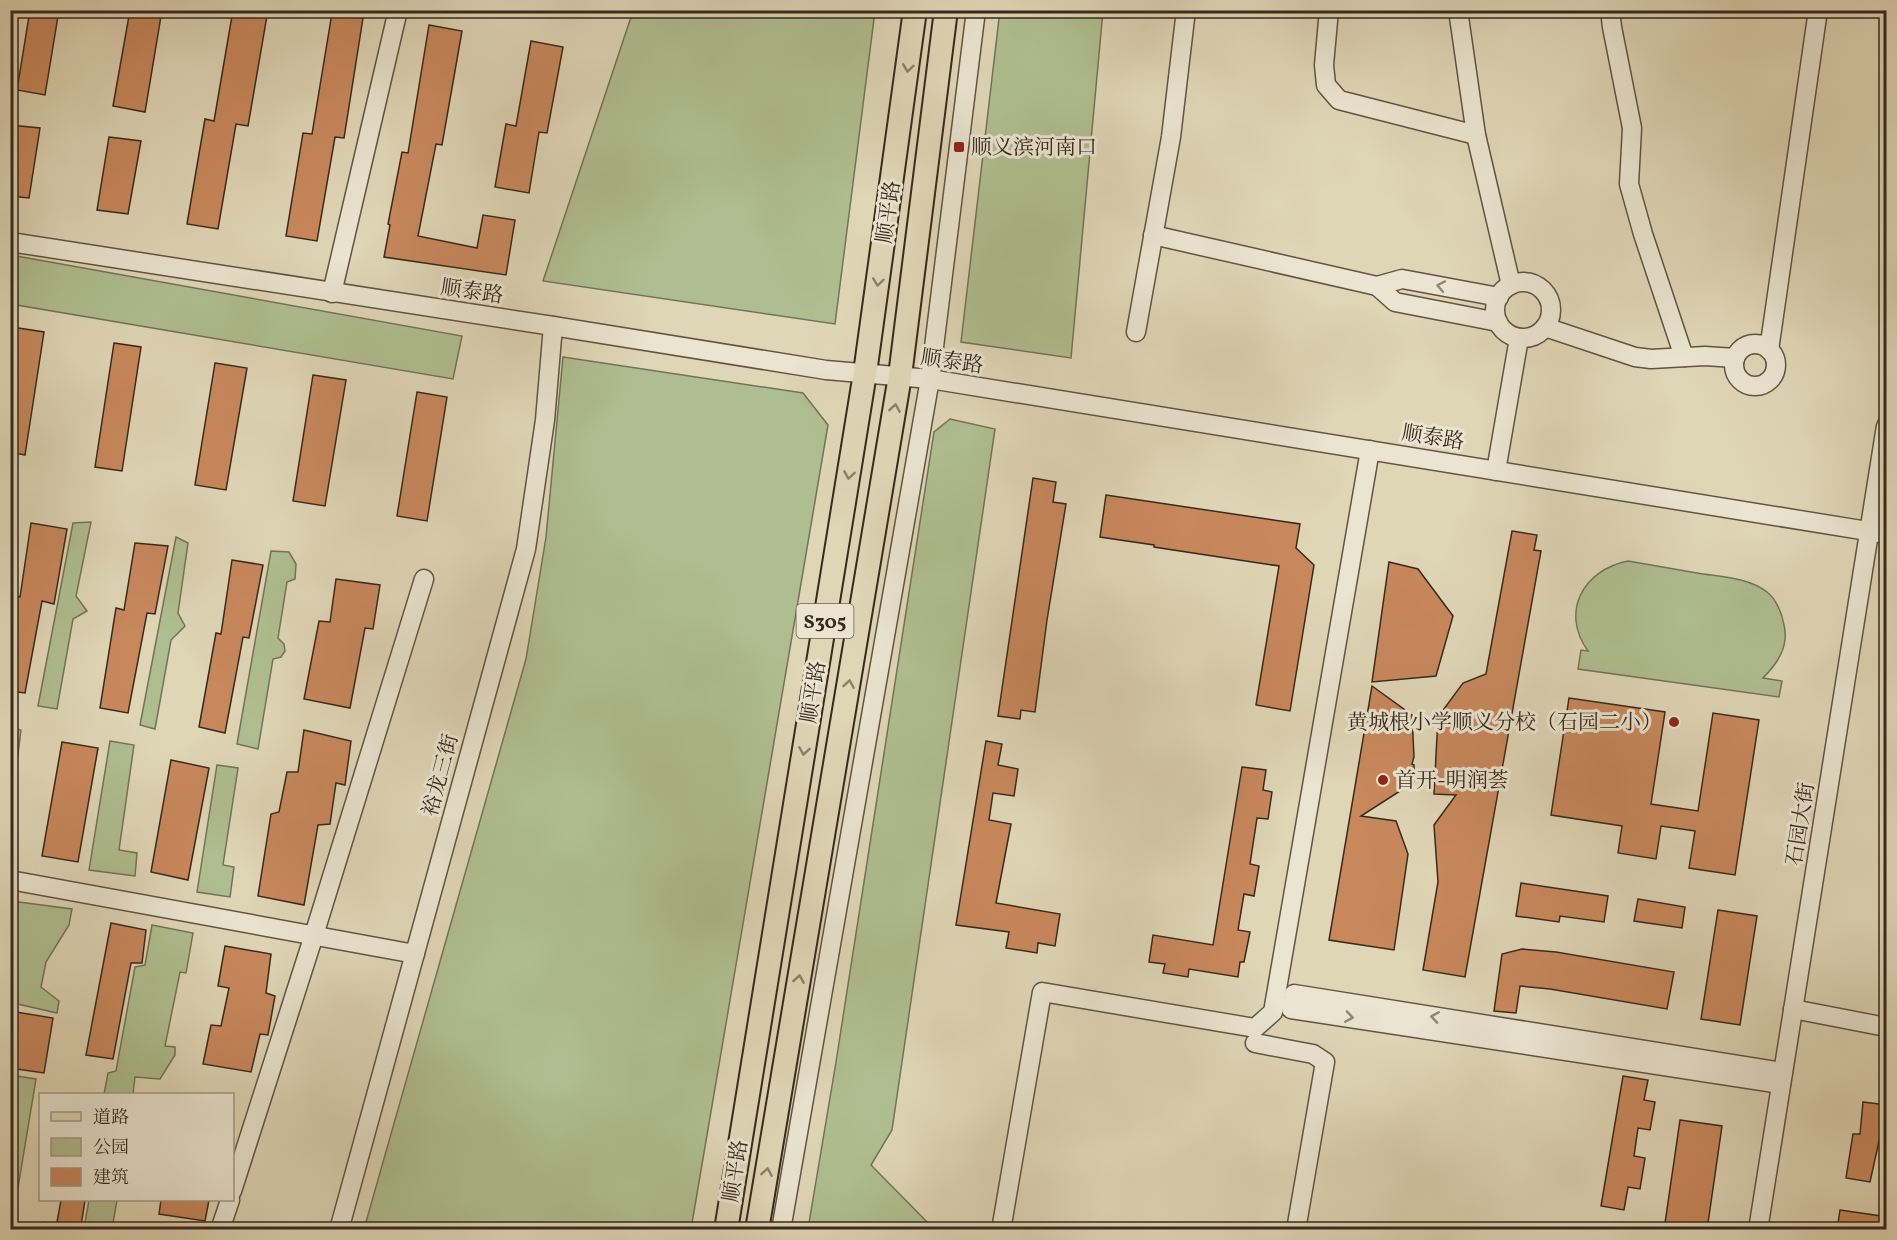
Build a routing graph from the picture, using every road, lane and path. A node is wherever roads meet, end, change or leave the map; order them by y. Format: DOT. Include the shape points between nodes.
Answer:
graph roads {
  1 [pos="398,10"];
  2 [pos="915,10"];
  3 [pos="946,10"];
  4 [pos="976,10"];
  5 [pos="1186,10"];
  6 [pos="1329,10"];
  7 [pos="1458,10"];
  8 [pos="1610,10"];
  9 [pos="1818,10"];
  10 [pos="1476,135"];
  11 [pos="1153,235"];
  12 [pos="10,242"];
  13 [pos="1377,286"];
  14 [pos="1505,291"];
  15 [pos="332,293"];
  16 [pos="1498,322"];
  17 [pos="553,326"];
  18 [pos="1545,327"];
  19 [pos="1136,332"];
  20 [pos="1519,338"];
  21 [pos="1769,350"];
  22 [pos="1684,357"];
  23 [pos="1735,358"];
  24 [pos="866,373"];
  25 [pos="900,376"];
  26 [pos="930,379"];
  27 [pos="1887,426"];
  28 [pos="1370,450"];
  29 [pos="1496,471"];
  30 [pos="1878,532"];
  31 [pos="424,579"];
  32 [pos="10,880"];
  33 [pos="314,935"];
  34 [pos="414,954"];
  35 [pos="1292,1001"];
  36 [pos="1793,1010"];
  37 [pos="1887,1027"];
  38 [pos="1255,1043"];
  39 [pos="1782,1078"];
  40 [pos="234,1185"];
  41 [pos="230,1201"];
  42 [pos="220,1230"];
  43 [pos="339,1230"];
  44 [pos="726,1230"];
  45 [pos="758,1230"];
  46 [pos="781,1230"];
  47 [pos="1001,1230"];
  48 [pos="1296,1230"];
  49 [pos="1758,1230"];
  1 -- 15 [label="street"];
  2 -- 24 [label="main road, 顺平路 / S305, one-way"];
  3 -- 25 [label="main road, 顺平路 / S305"];
  4 -- 26 [label="street"];
  5 -- 11 [label="street" via="1171,137"];
  6 -- 10 [label="street" via="1326,85 1339,100"];
  7 -- 10 [label="street"];
  8 -- 22 [label="street" via="1632,128 1629,184"];
  9 -- 21 [label="street"];
  10 -- 14 [label="street"];
  11 -- 13 [label="street"];
  11 -- 19 [label="street"];
  12 -- 15 [label="street, 顺泰路"];
  14 -- 13 [label="street, one-way" via="1402,279"];
  13 -- 16 [label="street" via="1395,302"];
  14 -- 16 [label="street" via="1496,314"];
  14 -- 18 [label="street" via="1521,283 1540,288 1550,305"];
  15 -- 17 [label="street, 顺泰路"];
  16 -- 20 [label="street" via="1510,335"];
  17 -- 24 [label="street, 顺泰路"];
  17 -- 34 [label="street, 裕龙三街" via="545,420 526,549"];
  18 -- 20 [label="street" via="1538,334"];
  18 -- 22 [label="street" via="1635,357"];
  20 -- 29 [label="street"];
  21 -- 23 [label="street" via="1746,346"];
  21 -- 23 [label="street" via="1774,359 1772,378 1754,387 1737,377"];
  22 -- 23 [label="street"];
  24 -- 25 [label="street, 顺泰路"];
  24 -- 44 [label="main road, 顺平路 / S305, one-way"];
  25 -- 26 [label="street, 顺泰路"];
  45 -- 25 [label="main road, 顺平路 / S305, one-way"];
  26 -- 28 [label="street, 顺泰路"];
  26 -- 46 [label="street"];
  27 -- 30 [label="street, 石园大街"];
  28 -- 29 [label="street, 顺泰路"];
  28 -- 47 [label="street" via="1273,1012 1255,1028 1042,992"];
  29 -- 30 [label="street, 顺泰路"];
  30 -- 36 [label="street, 石园大街"];
  31 -- 33 [label="street"];
  32 -- 33 [label="street"];
  33 -- 34 [label="street"];
  33 -- 40 [label="street"];
  34 -- 43 [label="street, 裕龙三街"];
  35 -- 39 [label="street"];
  36 -- 37 [label="street"];
  36 -- 39 [label="street, 石园大街"];
  38 -- 48 [label="street" via="1313,1054 1325,1062"];
  39 -- 49 [label="street, 石园大街"];
  41 -- 42 [label="street"];
}
